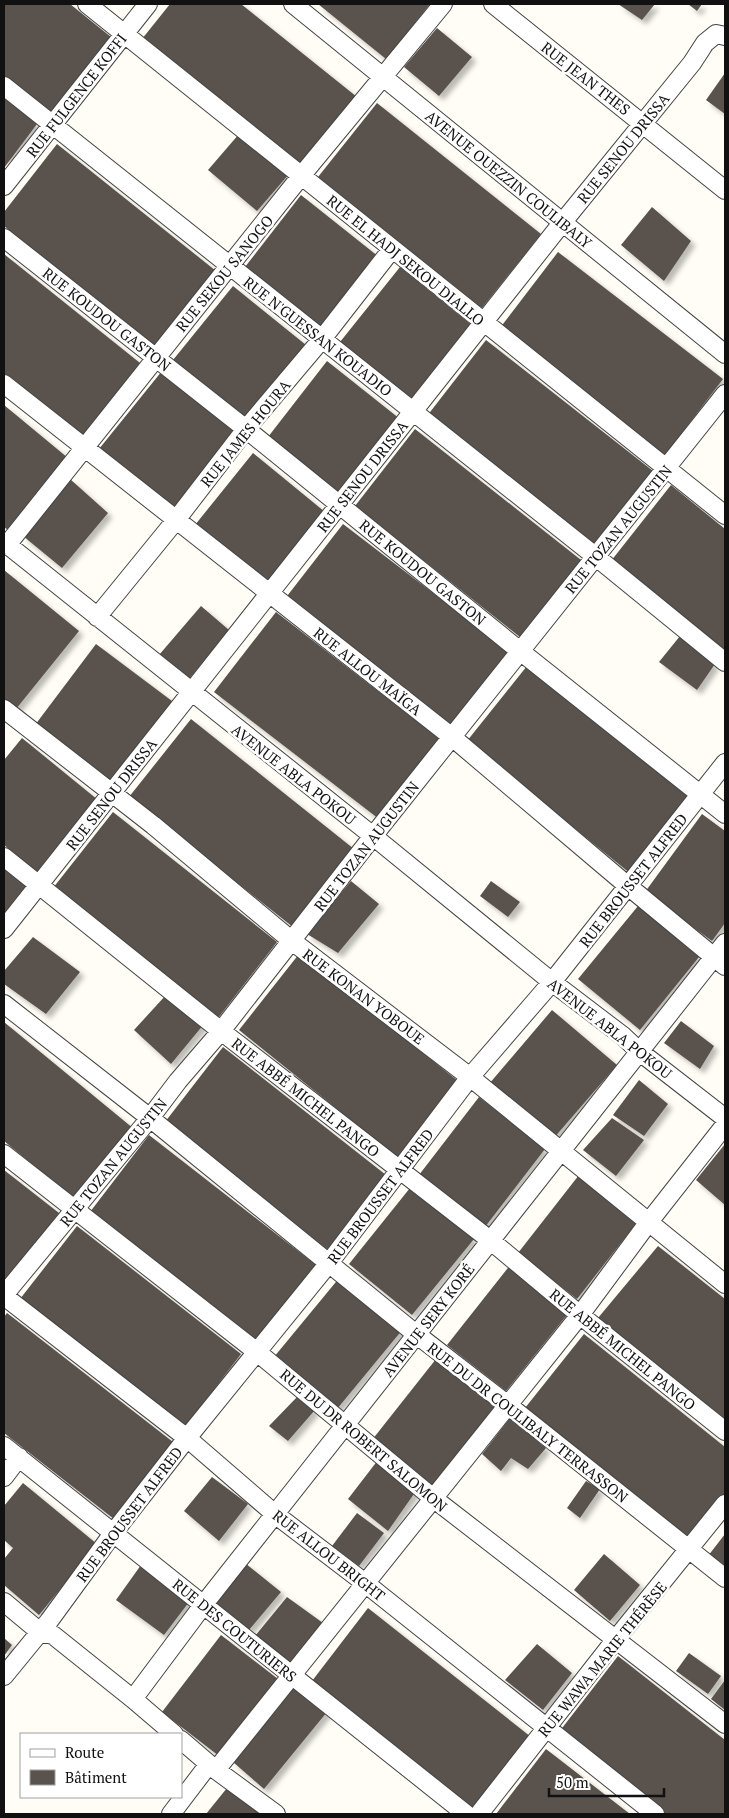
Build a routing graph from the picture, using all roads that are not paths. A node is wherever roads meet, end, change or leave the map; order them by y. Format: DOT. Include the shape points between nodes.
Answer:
graph roads {
  1 [pos="86,4"];
  2 [pos="148,4"];
  3 [pos="293,4"];
  4 [pos="443,4"];
  5 [pos="492,4"];
  6 [pos="124,34"];
  7 [pos="725,36"];
  8 [pos="383,78"];
  9 [pos="4,86"];
  10 [pos="644,123"];
  11 [pos="52,125"];
  12 [pos="301,176"];
  13 [pos="4,186"];
  14 [pos="725,190"];
  15 [pos="562,222"];
  16 [pos="4,238"];
  17 [pos="392,249"];
  18 [pos="229,266"];
  19 [pos="484,322"];
  20 [pos="322,339"];
  21 [pos="725,354"];
  22 [pos="156,358"];
  23 [pos="4,384"];
  24 [pos="725,394"];
  25 [pos="413,412"];
  26 [pos="246,429"];
  27 [pos="85,448"];
  28 [pos="666,468"];
  29 [pos="340,504"];
  30 [pos="725,515"];
  31 [pos="176,520"];
  32 [pos="5,544"];
  33 [pos="595,556"];
  34 [pos="269,593"];
  35 [pos="96,617"];
  36 [pos="520,652"];
  37 [pos="725,662"];
  38 [pos="190,692"];
  39 [pos="4,708"];
  40 [pos="452,738"];
  41 [pos="725,763"];
  42 [pos="112,793"];
  43 [pos="701,794"];
  44 [pos="725,814"];
  45 [pos="373,836"];
  46 [pos="4,857"];
  47 [pos="38,885"];
  48 [pos="628,886"];
  49 [pos="4,929"];
  50 [pos="292,941"];
  51 [pos="725,944"];
  52 [pos="720,962"];
  53 [pos="552,982"];
  54 [pos="4,1004"];
  55 [pos="221,1031"];
  56 [pos="640,1052"];
  57 [pos="470,1077"];
  58 [pos="150,1118"];
  59 [pos="725,1118"];
  60 [pos="725,1125"];
  61 [pos="560,1151"];
  62 [pos="4,1154"];
  63 [pos="400,1170"];
  64 [pos="75,1209"];
  65 [pos="648,1223"];
  66 [pos="490,1240"];
  67 [pos="329,1263"];
  68 [pos="725,1284"];
  69 [pos="4,1296"];
  70 [pos="580,1315"];
  71 [pos="416,1334"];
  72 [pos="257,1352"];
  73 [pos="508,1405"];
  74 [pos="346,1426"];
  75 [pos="725,1431"];
  76 [pos="187,1438"];
  77 [pos="4,1446"];
  78 [pos="19,1458"];
  79 [pos="4,1477"];
  80 [pos="433,1498"];
  81 [pos="725,1504"];
  82 [pos="276,1514"];
  83 [pos="114,1532"];
  84 [pos="689,1550"];
  85 [pos="725,1578"];
  86 [pos="365,1583"];
  87 [pos="4,1602"];
  88 [pos="204,1604"];
  89 [pos="40,1632"];
  90 [pos="616,1639"];
  91 [pos="290,1675"];
  92 [pos="4,1676"];
  93 [pos="133,1699"];
  94 [pos="725,1724"];
  95 [pos="546,1728"];
  96 [pos="173,1733"];
  97 [pos="182,1741"];
  98 [pos="212,1767"];
  99 [pos="171,1814"];
  100 [pos="276,1814"];
  101 [pos="466,1814"];
  102 [pos="479,1814"];
  103 [pos="654,1814"];
  1 -- 6 [label="street, RUE EL HADJ SEKOU DIALLO"];
  2 -- 6 [label="street, RUE FULGENCE KOFFI"];
  3 -- 8 [label="street, AVENUE OUEZZIN COULIBALY"];
  4 -- 8 [label="street, RUE SEKOU SANOGO"];
  5 -- 10 [label="street, RUE JEAN THES"];
  6 -- 11 [label="street, RUE FULGENCE KOFFI"];
  6 -- 12 [label="street, RUE EL HADJ SEKOU DIALLO"];
  7 -- 10 [label="street, RUE SENOU DRISSA" via="716,34 705,43"];
  8 -- 12 [label="street, RUE SEKOU SANOGO"];
  8 -- 15 [label="street, AVENUE OUEZZIN COULIBALY"];
  9 -- 11 [label="street, RUE N'GUESSAN KOUADIO"];
  10 -- 14 [label="street, RUE JEAN THES"];
  10 -- 15 [label="street, RUE SENOU DRISSA"];
  11 -- 13 [label="street, RUE FULGENCE KOFFI"];
  11 -- 18 [label="street, RUE N'GUESSAN KOUADIO"];
  12 -- 17 [label="street, RUE EL HADJ SEKOU DIALLO"];
  12 -- 18 [label="street, RUE SEKOU SANOGO"];
  15 -- 19 [label="street, RUE SENOU DRISSA"];
  15 -- 21 [label="street, AVENUE OUEZZIN COULIBALY"];
  16 -- 22 [label="street, RUE KOUDOU GASTON"];
  17 -- 19 [label="street, RUE EL HADJ SEKOU DIALLO"];
  17 -- 20 [label="street, RUE JAMES HOURA"];
  18 -- 20 [label="street, RUE N'GUESSAN KOUADIO"];
  18 -- 22 [label="street, RUE SEKOU SANOGO"];
  19 -- 25 [label="street, RUE SENOU DRISSA"];
  19 -- 28 [label="street, RUE EL HADJ SEKOU DIALLO"];
  20 -- 25 [label="street, RUE N'GUESSAN KOUADIO"];
  20 -- 26 [label="street, RUE JAMES HOURA"];
  22 -- 26 [label="street, RUE KOUDOU GASTON"];
  22 -- 27 [label="street, RUE SEKOU SANOGO"];
  23 -- 27 [label="street, RUE ALLOU MAÏGA"];
  24 -- 28 [label="street, RUE TOZAN AUGUSTIN"];
  25 -- 29 [label="street, RUE SENOU DRISSA"];
  25 -- 33 [label="street, RUE N'GUESSAN KOUADIO"];
  26 -- 29 [label="street, RUE KOUDOU GASTON"];
  26 -- 31 [label="street, RUE JAMES HOURA"];
  27 -- 31 [label="street, RUE ALLOU MAÏGA"];
  27 -- 32 [label="street, RUE SEKOU SANOGO"];
  28 -- 30 [label="street, RUE EL HADJ SEKOU DIALLO"];
  28 -- 33 [label="street, RUE TOZAN AUGUSTIN"];
  29 -- 34 [label="street, RUE SENOU DRISSA"];
  29 -- 36 [label="street, RUE KOUDOU GASTON"];
  31 -- 34 [label="street, RUE ALLOU MAÏGA"];
  31 -- 35 [label="street, RUE JAMES HOURA"];
  32 -- 35 [label="street, AVENUE ABLA POKOU"];
  33 -- 36 [label="street, RUE TOZAN AUGUSTIN"];
  33 -- 37 [label="street, RUE N'GUESSAN KOUADIO"];
  34 -- 38 [label="street, RUE SENOU DRISSA"];
  34 -- 40 [label="street, RUE ALLOU MAÏGA"];
  35 -- 38 [label="street, AVENUE ABLA POKOU"];
  36 -- 40 [label="street, RUE TOZAN AUGUSTIN"];
  36 -- 43 [label="street, RUE KOUDOU GASTON"];
  38 -- 42 [label="street, RUE SENOU DRISSA"];
  38 -- 45 [label="street, AVENUE ABLA POKOU"];
  39 -- 42 [label="street, RUE KONAN YOBOUE"];
  40 -- 45 [label="street, RUE TOZAN AUGUSTIN"];
  40 -- 48 [label="street, RUE ALLOU MAÏGA"];
  41 -- 43 [label="street, RUE BROUSSET ALFRED"];
  42 -- 47 [label="street, RUE SENOU DRISSA"];
  42 -- 50 [label="street, RUE KONAN YOBOUE"];
  43 -- 44 [label="street, RUE KOUDOU GASTON"];
  43 -- 48 [label="street, RUE BROUSSET ALFRED"];
  45 -- 50 [label="street, RUE TOZAN AUGUSTIN"];
  45 -- 53 [label="street, AVENUE ABLA POKOU"];
  46 -- 47 [label="street, RUE ABBÉ MICHEL PANGO"];
  47 -- 49 [label="street, RUE SENOU DRISSA"];
  47 -- 55 [label="street, RUE ABBÉ MICHEL PANGO"];
  48 -- 52 [label="street, RUE ALLOU MAÏGA"];
  48 -- 53 [label="street, RUE BROUSSET ALFRED"];
  50 -- 55 [label="street, RUE TOZAN AUGUSTIN"];
  50 -- 57 [label="street, RUE KONAN YOBOUE"];
  51 -- 52 [label="street, AVENUE SERY KORÉ"];
  52 -- 56 [label="street, AVENUE SERY KORÉ"];
  53 -- 56 [label="street, AVENUE ABLA POKOU"];
  53 -- 57 [label="street, RUE BROUSSET ALFRED"];
  54 -- 58 [label="street, RUE DU DR COULIBALY TERRASSON"];
  55 -- 58 [label="street, RUE TOZAN AUGUSTIN"];
  55 -- 63 [label="street, RUE ABBÉ MICHEL PANGO"];
  56 -- 59 [label="street, AVENUE ABLA POKOU"];
  56 -- 61 [label="street, AVENUE SERY KORÉ"];
  57 -- 61 [label="street, RUE KONAN YOBOUE"];
  57 -- 63 [label="street, RUE BROUSSET ALFRED"];
  58 -- 64 [label="street, RUE TOZAN AUGUSTIN"];
  58 -- 67 [label="street, RUE DU DR COULIBALY TERRASSON"];
  60 -- 65 [label="street"];
  61 -- 65 [label="street, RUE KONAN YOBOUE"];
  61 -- 66 [label="street, AVENUE SERY KORÉ"];
  62 -- 64 [label="street, RUE DU DR ROBERT SALOMON"];
  63 -- 66 [label="street, RUE ABBÉ MICHEL PANGO"];
  63 -- 67 [label="street, RUE BROUSSET ALFRED"];
  64 -- 69 [label="street, RUE TOZAN AUGUSTIN"];
  64 -- 72 [label="street, RUE DU DR ROBERT SALOMON"];
  65 -- 68 [label="street, RUE KONAN YOBOUE"];
  65 -- 70 [label="street"];
  66 -- 70 [label="street, RUE ABBÉ MICHEL PANGO"];
  66 -- 71 [label="street, AVENUE SERY KORÉ"];
  67 -- 71 [label="street, RUE DU DR COULIBALY TERRASSON"];
  67 -- 72 [label="street, RUE BROUSSET ALFRED"];
  69 -- 76 [label="street, RUE ALLOU BRIGHT"];
  70 -- 73 [label="street"];
  70 -- 75 [label="street, RUE ABBÉ MICHEL PANGO"];
  71 -- 73 [label="street, RUE DU DR COULIBALY TERRASSON"];
  71 -- 74 [label="street, AVENUE SERY KORÉ"];
  72 -- 74 [label="street, RUE DU DR ROBERT SALOMON"];
  72 -- 76 [label="street, RUE BROUSSET ALFRED"];
  73 -- 80 [label="street"];
  73 -- 84 [label="street, RUE DU DR COULIBALY TERRASSON"];
  74 -- 80 [label="street, RUE DU DR ROBERT SALOMON"];
  74 -- 82 [label="street, AVENUE SERY KORÉ"];
  76 -- 82 [label="street, RUE ALLOU BRIGHT"];
  76 -- 83 [label="street, RUE BROUSSET ALFRED"];
  77 -- 78 [label="street, RUE DES COUTURIERS"];
  78 -- 79 [label="street"];
  78 -- 83 [label="street, RUE DES COUTURIERS"];
  80 -- 86 [label="street"];
  80 -- 90 [label="street, RUE DU DR ROBERT SALOMON"];
  81 -- 84 [label="street, RUE WAWA MARIE THÉRÈSE"];
  82 -- 86 [label="street, RUE ALLOU BRIGHT"];
  82 -- 88 [label="street, AVENUE SERY KORÉ"];
  83 -- 88 [label="street, RUE DES COUTURIERS"];
  83 -- 89 [label="street, RUE BROUSSET ALFRED"];
  84 -- 85 [label="street, RUE DU DR COULIBALY TERRASSON"];
  84 -- 90 [label="street, RUE WAWA MARIE THÉRÈSE"];
  86 -- 91 [label="street"];
  86 -- 95 [label="street, RUE ALLOU BRIGHT"];
  87 -- 89 [label="street"];
  88 -- 91 [label="street, RUE DES COUTURIERS"];
  88 -- 93 [label="street, AVENUE SERY KORÉ"];
  89 -- 92 [label="street, RUE BROUSSET ALFRED"];
  89 -- 93 [label="street" via="53,1635"];
  90 -- 94 [label="street, RUE DU DR ROBERT SALOMON"];
  90 -- 95 [label="street, RUE WAWA MARIE THÉRÈSE"];
  91 -- 98 [label="street"];
  91 -- 101 [label="street, RUE DES COUTURIERS"];
  93 -- 96 [label="street"];
  95 -- 102 [label="street, RUE WAWA MARIE THÉRÈSE"];
  95 -- 103 [label="street, RUE ALLOU BRIGHT"];
  97 -- 98 [label="street"];
  98 -- 99 [label="street"];
  98 -- 100 [label="street"];
}
